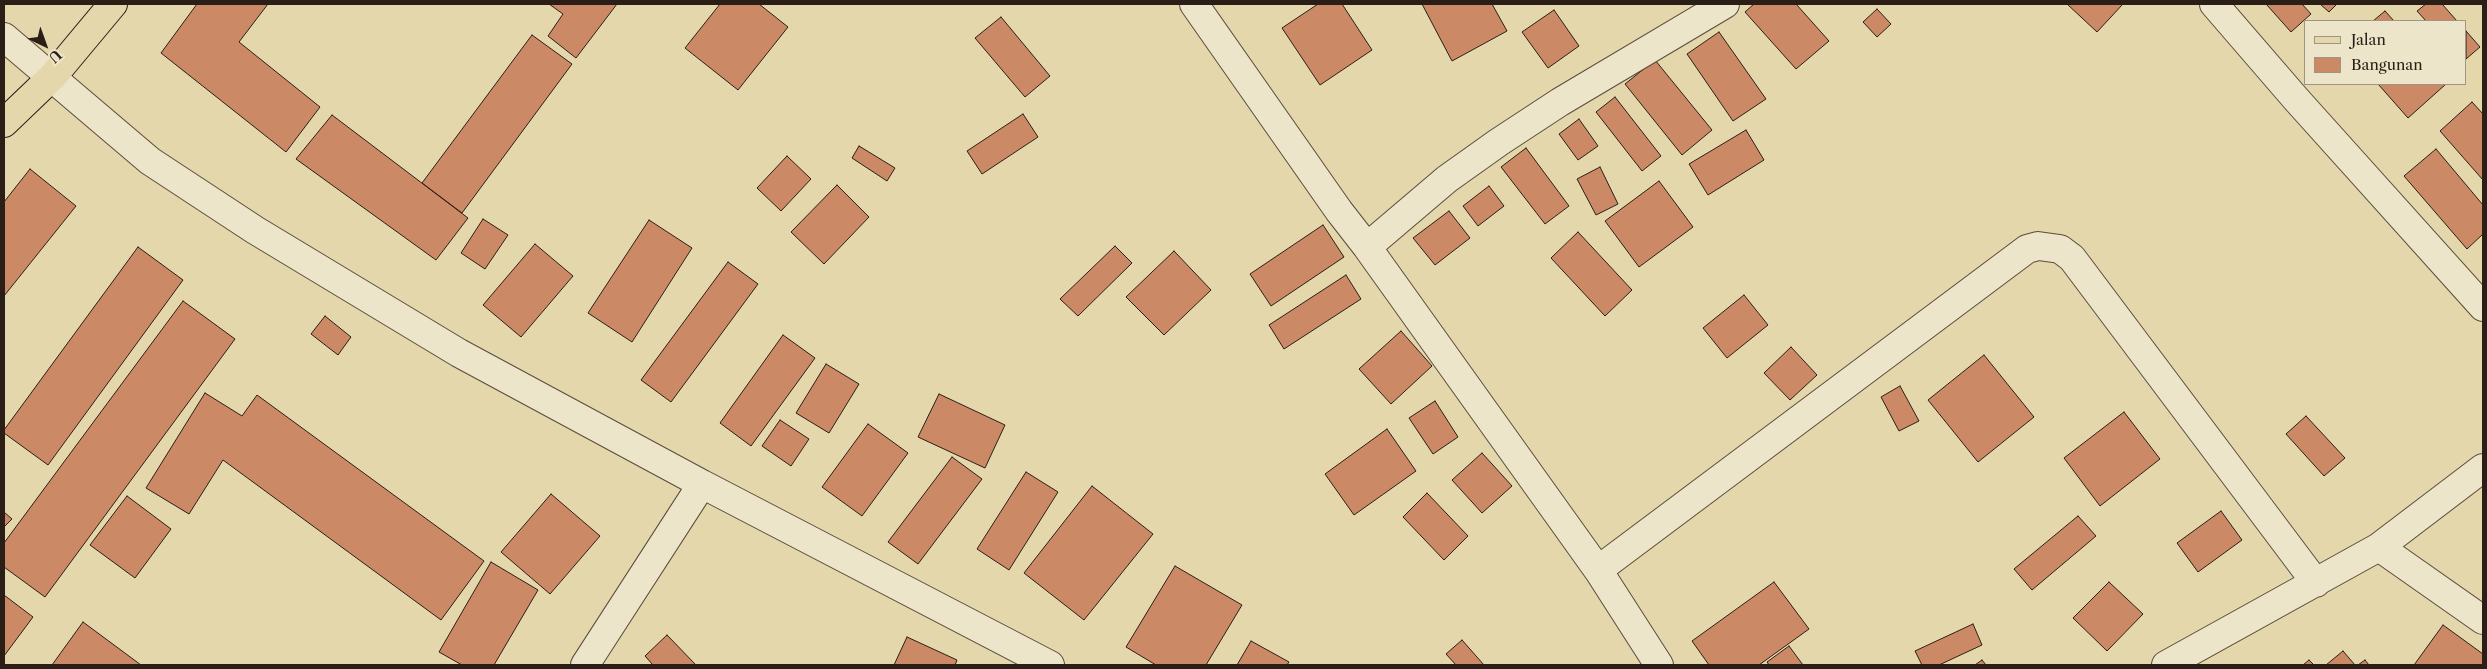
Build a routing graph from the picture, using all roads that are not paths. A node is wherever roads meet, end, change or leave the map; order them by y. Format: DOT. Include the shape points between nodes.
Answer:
graph roads {
  1 [pos="113,4"];
  2 [pos="1194,4"];
  3 [pos="1725,4"];
  4 [pos="2214,4"];
  5 [pos="4,37"];
  6 [pos="53,76"];
  7 [pos="4,123"];
  8 [pos="1367,247"];
  9 [pos="2483,308"];
  10 [pos="2483,468"];
  11 [pos="702,484"];
  12 [pos="2379,547"];
  13 [pos="1598,570"];
  14 [pos="2316,583"];
  15 [pos="2483,620"];
  16 [pos="585,665"];
  17 [pos="1050,665"];
  18 [pos="1660,665"];
  19 [pos="2166,665"];
  1 -- 6 [label="main road"];
  2 -- 8 [label="street"];
  3 -- 8 [label="street" via="1499,142 1447,179"];
  4 -- 9 [label="street"];
  5 -- 6 [label="street"];
  6 -- 7 [label="main road"];
  6 -- 11 [label="street" via="150,161 255,230 459,353"];
  8 -- 13 [label="street"];
  10 -- 12 [label="street"];
  11 -- 16 [label="street"];
  11 -- 17 [label="street"];
  12 -- 14 [label="street"];
  12 -- 15 [label="street"];
  13 -- 14 [label="street" via="2028,249 2038,246 2060,249 2072,258"];
  13 -- 18 [label="street"];
  14 -- 19 [label="street"];
}
